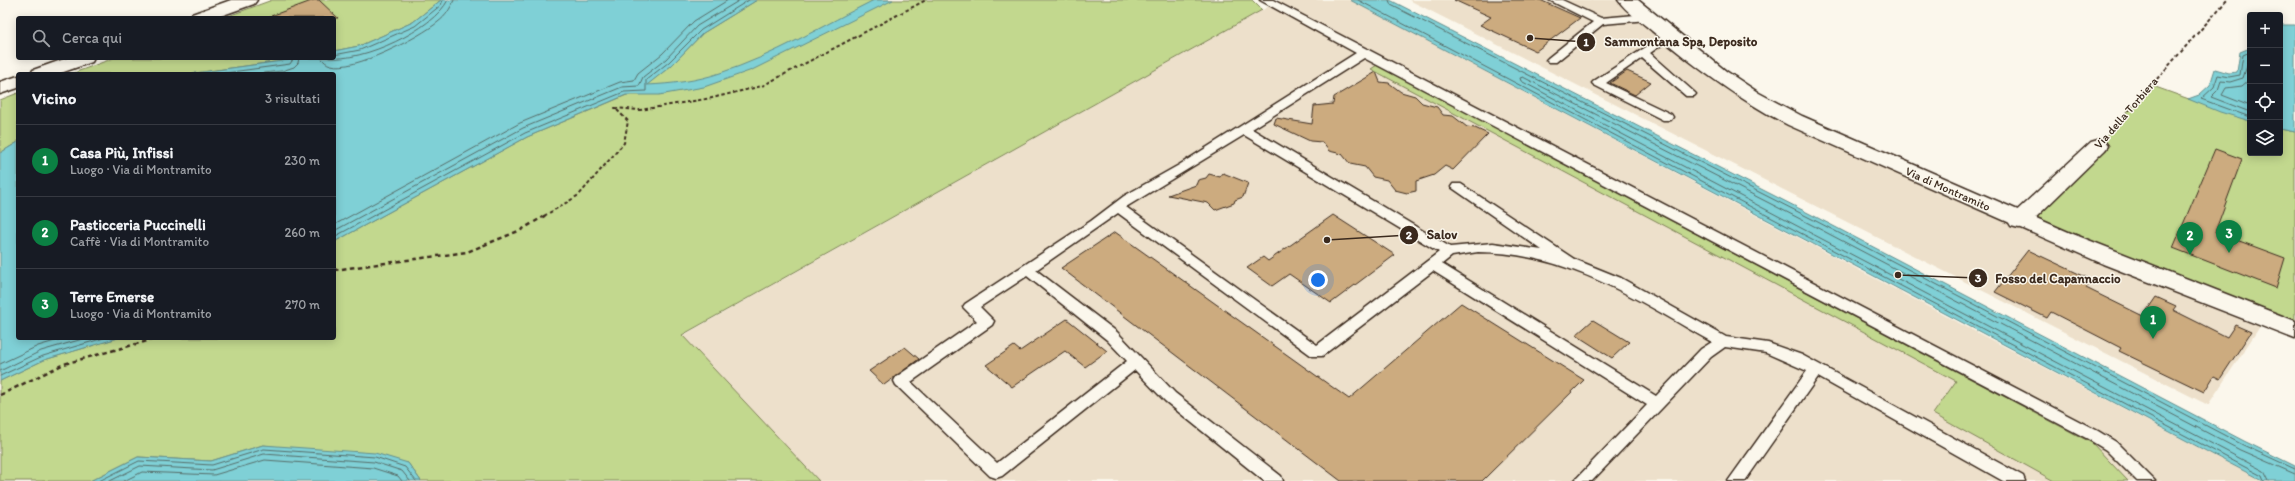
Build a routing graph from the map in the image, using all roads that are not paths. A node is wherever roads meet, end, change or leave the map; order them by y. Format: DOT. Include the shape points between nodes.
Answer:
graph roads {
  1 [pos="248,0"];
  2 [pos="1265,0"];
  3 [pos="1554,0"];
  4 [pos="1627,0"];
  5 [pos="204,16"];
  6 [pos="1647,17"];
  7 [pos="1600,21"];
  8 [pos="1669,35"];
  9 [pos="1364,53"];
  10 [pos="1643,53"];
  11 [pos="79,60"];
  12 [pos="1552,60"];
  13 [pos="46,72"];
  14 [pos="16,83"];
  15 [pos="0,88"];
  16 [pos="1690,94"];
  17 [pos="1667,118"];
  18 [pos="1243,129"];
  19 [pos="2098,146"];
  20 [pos="1457,187"];
  21 [pos="1118,207"];
  22 [pos="2019,221"];
  23 [pos="1448,252"];
  24 [pos="1569,262"];
  25 [pos="1432,264"];
  26 [pos="1028,270"];
  27 [pos="2295,330"];
  28 [pos="1724,342"];
  29 [pos="1136,361"];
  30 [pos="1816,369"];
  31 [pos="1656,403"];
  32 [pos="2147,479"];
  33 [pos="1275,481"];
  34 [pos="1582,481"];
  35 [pos="1736,481"];
  36 [pos="2017,481"];
  1 -- 5 [label="main road"];
  2 -- 9 [label="lane"];
  3 -- 7 [label="lane"];
  4 -- 6 [label="main road, Via di Montramito"];
  6 -- 7 [label="lane"];
  6 -- 8 [label="main road, Via di Montramito"];
  7 -- 12 [label="lane"];
  8 -- 10 [label="lane"];
  8 -- 22 [label="main road, Via di Montramito" via="1721,76 1780,112"];
  9 -- 18 [label="lane"];
  9 -- 32 [label="lane" via="2093,435 2110,446"];
  10 -- 16 [label="lane"];
  10 -- 17 [label="lane" via="1598,83"];
  11 -- 13 [label="main road"];
  14 -- 15 [label="main road"];
  18 -- 21 [label="lane"];
  18 -- 23 [label="lane"];
  19 -- 22 [label="main road, Via della Torbiera"];
  20 -- 24 [label="lane"];
  21 -- 25 [label="lane" via="1317,352"];
  21 -- 26 [label="lane"];
  22 -- 27 [label="main road, Via di Montramito" via="2152,276"];
  23 -- 24 [label="lane" via="1467,248 1500,248"];
  23 -- 25 [label="lane"];
  24 -- 28 [label="lane" via="1616,282"];
  25 -- 31 [label="lane"];
  26 -- 29 [label="lane" via="1112,336"];
  26 -- 29 [label="lane" via="970,308 987,320 901,381 996,472"];
  28 -- 30 [label="lane" via="1768,348"];
  28 -- 31 [label="lane" via="1706,353"];
  29 -- 33 [label="lane" via="1170,397"];
  30 -- 35 [label="lane"];
  30 -- 36 [label="lane"];
  31 -- 34 [label="lane"];
}
